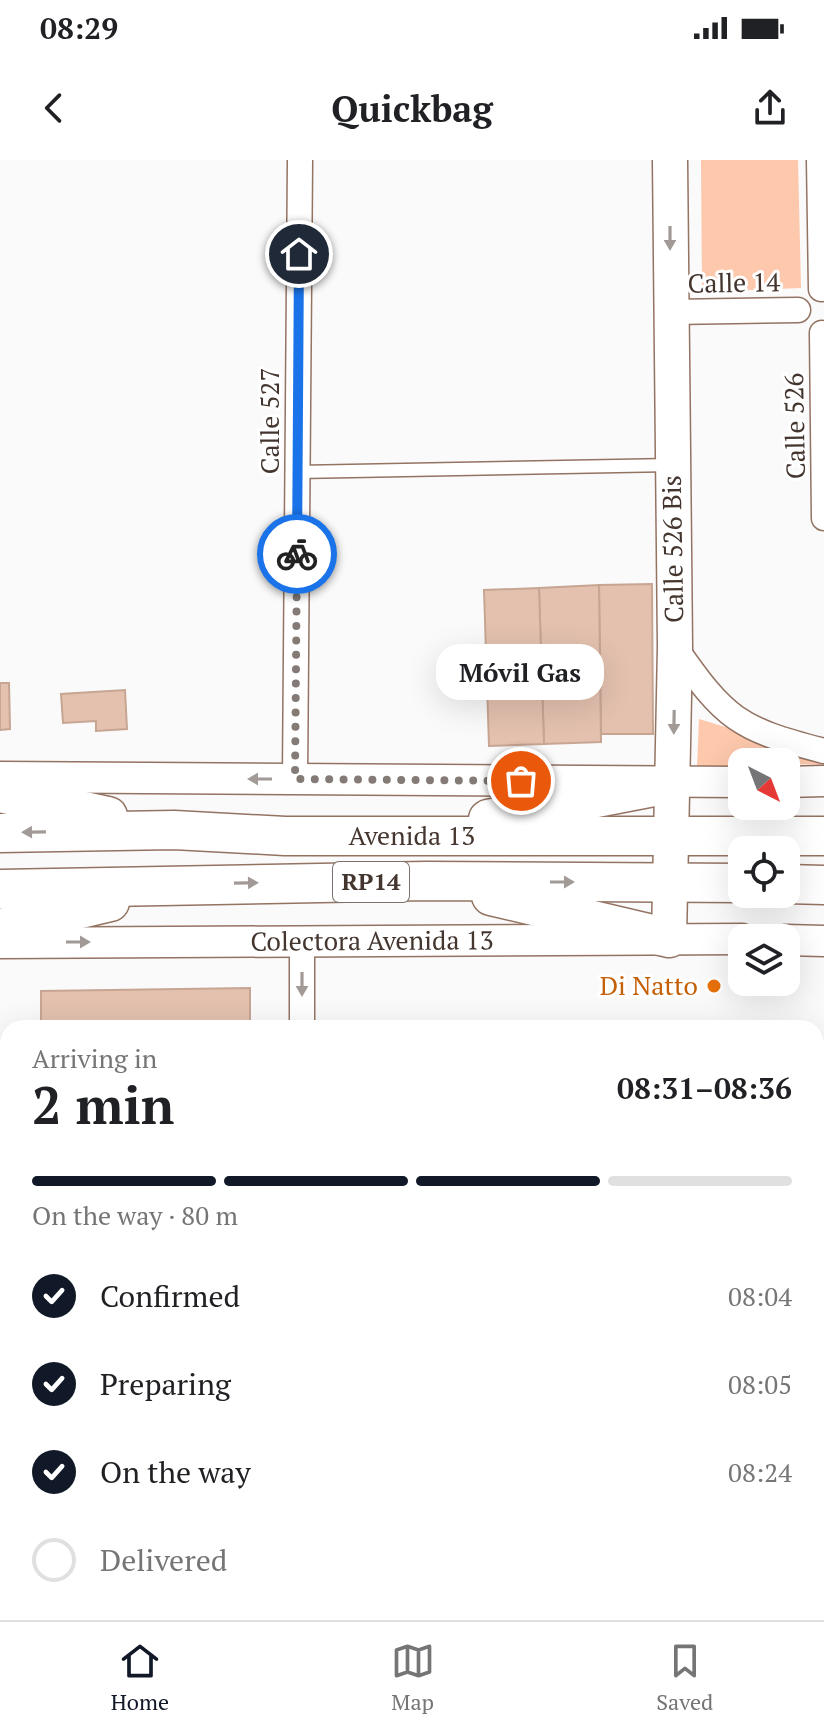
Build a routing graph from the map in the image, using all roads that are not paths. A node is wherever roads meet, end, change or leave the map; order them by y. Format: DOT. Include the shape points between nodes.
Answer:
graph roads {
  1 [pos="300,160"];
  2 [pos="670,160"];
  3 [pos="819,160"];
  4 [pos="822,289"];
  5 [pos="798,310"];
  6 [pos="671,312"];
  7 [pos="823,332"];
  8 [pos="672,465"];
  9 [pos="298,472"];
  10 [pos="824,518"];
  11 [pos="675,647"];
  12 [pos="824,751"];
  13 [pos="0,777"];
  14 [pos="295,779"];
  15 [pos="824,781"];
  16 [pos="728,782"];
  17 [pos="800,782"];
  18 [pos="674,783"];
  19 [pos="0,793"];
  20 [pos="174,830"];
  21 [pos="0,833"];
  22 [pos="404,835"];
  23 [pos="672,836"];
  24 [pos="824,836"];
  25 [pos="426,881"];
  26 [pos="670,882"];
  27 [pos="728,883"];
  28 [pos="181,884"];
  29 [pos="800,884"];
  30 [pos="824,885"];
  31 [pos="0,889"];
  32 [pos="0,928"];
  33 [pos="669,938"];
  34 [pos="728,939"];
  35 [pos="800,940"];
  36 [pos="302,941"];
  37 [pos="824,941"];
  38 [pos="0,943"];
  39 [pos="302,1020"];
  1 -- 9 [label="street, Calle 527"];
  2 -- 6 [label="main road, Calle 526 Bis, one-way"];
  3 -- 4 [label="street"];
  4 -- 5 [label="street" via="803,297"];
  5 -- 6 [label="street, Calle 14"];
  5 -- 7 [label="street" via="803,324"];
  6 -- 8 [label="main road, Calle 526 Bis"];
  7 -- 10 [label="street, Calle 526"];
  8 -- 9 [label="lane"];
  8 -- 11 [label="main road, Calle 526 Bis"];
  9 -- 14 [label="street, Calle 527"];
  11 -- 12 [label="street" via="712,699 731,715 764,736"];
  11 -- 18 [label="main road, Calle 526 Bis, one-way"];
  14 -- 13 [label="street, one-way"];
  14 -- 18 [label="street"];
  15 -- 17 [label="street"];
  16 -- 18 [label="street"];
  18 -- 22 [label="main road"];
  18 -- 23 [label="main road, Calle 526 Bis"];
  19 -- 20 [label="main road"];
  20 -- 21 [label="main road, Avenida 13 / RP14, one-way"];
  20 -- 22 [label="main road, Avenida 13 / RP14"];
  22 -- 23 [label="main road, Avenida 13 / RP14"];
  23 -- 24 [label="main road, Avenida 13 / RP14"];
  23 -- 26 [label="main road, Calle 526 Bis"];
  25 -- 26 [label="main road, Avenida 13 / RP14, one-way"];
  28 -- 25 [label="main road, Avenida 13 / RP14, one-way"];
  25 -- 33 [label="main road"];
  26 -- 27 [label="main road, Avenida 13 / RP14"];
  26 -- 33 [label="main road, Calle 526 Bis"];
  28 -- 31 [label="main road, Avenida 13 / RP14"];
  28 -- 32 [label="main road"];
  29 -- 30 [label="main road"];
  33 -- 34 [label="street, Colectora Avenida 13"];
  33 -- 36 [label="street, Colectora Avenida 13"];
  35 -- 37 [label="street"];
  38 -- 36 [label="street, Colectora Avenida 13, one-way"];
  36 -- 39 [label="street, one-way"];
}
